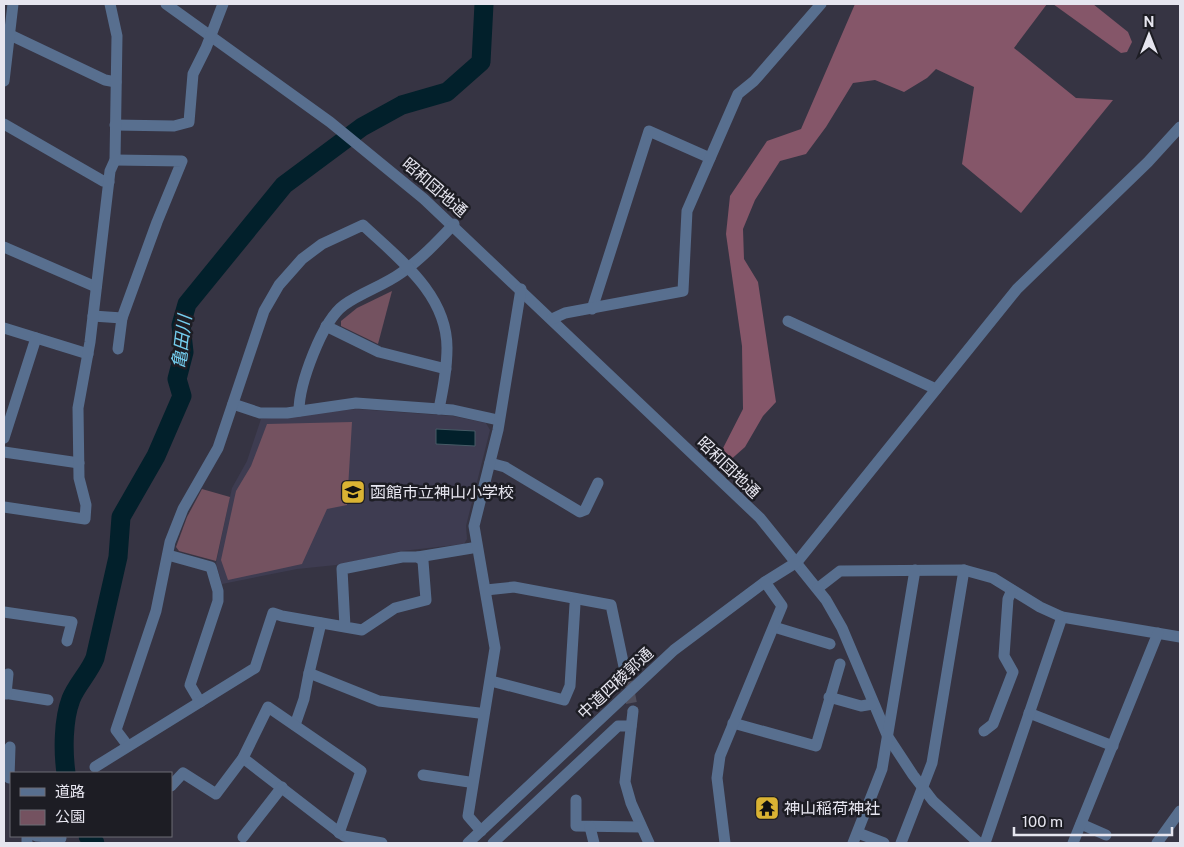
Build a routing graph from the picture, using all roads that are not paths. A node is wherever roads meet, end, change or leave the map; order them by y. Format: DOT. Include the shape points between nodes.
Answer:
graph roads {
  1 [pos="13,4"];
  2 [pos="110,4"];
  3 [pos="166,4"];
  4 [pos="223,4"];
  5 [pos="821,4"];
  6 [pos="7,33"];
  7 [pos="210,37"];
  8 [pos="4,81"];
  9 [pos="116,82"];
  10 [pos="4,124"];
  11 [pos="115,125"];
  12 [pos="1180,127"];
  13 [pos="710,158"];
  14 [pos="115,160"];
  15 [pos="109,182"];
  16 [pos="454,224"];
  17 [pos="4,248"];
  18 [pos="408,268"];
  19 [pos="96,287"];
  20 [pos="521,289"];
  21 [pos="592,308"];
  22 [pos="93,316"];
  23 [pos="122,318"];
  24 [pos="552,319"];
  25 [pos="788,321"];
  26 [pos="326,326"];
  27 [pos="4,328"];
  28 [pos="36,338"];
  29 [pos="118,349"];
  30 [pos="88,354"];
  31 [pos="446,369"];
  32 [pos="936,389"];
  33 [pos="233,404"];
  34 [pos="439,409"];
  35 [pos="299,411"];
  36 [pos="498,420"];
  37 [pos="4,438"];
  38 [pos="4,452"];
  39 [pos="79,463"];
  40 [pos="490,463"];
  41 [pos="598,483"];
  42 [pos="4,506"];
  43 [pos="472,548"];
  44 [pos="168,555"];
  45 [pos="418,557"];
  46 [pos="797,562"];
  47 [pos="915,570"];
  48 [pos="964,570"];
  49 [pos="765,582"];
  50 [pos="818,588"];
  51 [pos="486,590"];
  52 [pos="1012,590"];
  53 [pos="576,604"];
  54 [pos="4,612"];
  55 [pos="1062,617"];
  56 [pos="321,623"];
  57 [pos="345,627"];
  58 [pos="774,627"];
  59 [pos="1158,633"];
  60 [pos="1180,636"];
  61 [pos="67,641"];
  62 [pos="830,644"];
  63 [pos="840,664"];
  64 [pos="309,673"];
  65 [pos="8,674"];
  66 [pos="626,676"];
  67 [pos="491,681"];
  68 [pos="5,693"];
  69 [pos="829,697"];
  70 [pos="48,700"];
  71 [pos="200,702"];
  72 [pos="873,704"];
  73 [pos="633,711"];
  74 [pos="479,713"];
  75 [pos="1029,713"];
  76 [pos="733,722"];
  77 [pos="294,725"];
  78 [pos="631,726"];
  79 [pos="984,732"];
  80 [pos="888,737"];
  81 [pos="128,746"];
  82 [pos="1113,746"];
  83 [pos="10,747"];
  84 [pos="243,758"];
  85 [pos="95,768"];
  86 [pos="423,776"];
  87 [pos="8,778"];
  88 [pos="468,782"];
  89 [pos="172,785"];
  90 [pos="282,787"];
  91 [pos="923,788"];
  92 [pos="576,800"];
  93 [pos="1180,811"];
  94 [pos="1177,823"];
  95 [pos="1081,824"];
  96 [pos="590,826"];
  97 [pos="641,827"];
  98 [pos="481,831"];
  99 [pos="340,833"];
  100 [pos="1106,834"];
  101 [pos="48,837"];
  102 [pos="243,837"];
  103 [pos="61,838"];
  104 [pos="855,838"];
  105 [pos="382,843"];
  106 [pos="468,843"];
  107 [pos="493,843"];
  108 [pos="594,843"];
  109 [pos="649,843"];
  110 [pos="725,843"];
  111 [pos="884,843"];
  112 [pos="901,843"];
  113 [pos="979,843"];
  114 [pos="985,843"];
  115 [pos="1073,843"];
  116 [pos="1157,843"];
  1 -- 6 [label="street"];
  2 -- 9 [label="street" via="117,36"];
  3 -- 7 [label="street"];
  4 -- 7 [label="street"];
  5 -- 13 [label="street" via="754,81 738,94"];
  6 -- 8 [label="street"];
  6 -- 9 [label="street"];
  7 -- 11 [label="street" via="193,74 189,122 174,126"];
  7 -- 16 [label="street, 昭和団地通" via="330,122"];
  9 -- 11 [label="street"];
  10 -- 15 [label="street"];
  11 -- 14 [label="street"];
  12 -- 32 [label="street, 中道四稜郭通" via="1017,289"];
  13 -- 21 [label="street" via="687,211 683,291"];
  13 -- 21 [label="street" via="649,131"];
  14 -- 15 [label="street"];
  14 -- 23 [label="street" via="182,161"];
  15 -- 19 [label="street"];
  16 -- 18 [label="street"];
  16 -- 20 [label="street, 昭和団地通"];
  17 -- 19 [label="street"];
  18 -- 26 [label="street" via="342,306"];
  18 -- 31 [label="street" via="429,292 442,318 447,346"];
  18 -- 33 [label="street" via="363,225 312,251 294,267 272,296 259,324"];
  19 -- 22 [label="street"];
  20 -- 24 [label="street, 昭和団地通"];
  20 -- 36 [label="street"];
  21 -- 24 [label="street"];
  22 -- 23 [label="street"];
  22 -- 30 [label="street"];
  23 -- 29 [label="street"];
  24 -- 46 [label="street, 昭和団地通" via="760,518"];
  25 -- 32 [label="street"];
  26 -- 31 [label="street" via="379,352"];
  26 -- 35 [label="street" via="300,395"];
  27 -- 28 [label="street"];
  28 -- 30 [label="street"];
  28 -- 37 [label="street"];
  30 -- 39 [label="street" via="78,408"];
  31 -- 34 [label="street"];
  32 -- 46 [label="street, 中道四稜郭通"];
  33 -- 35 [label="street" via="260,413"];
  33 -- 44 [label="street" via="218,448 178,520"];
  34 -- 35 [label="street" via="356,403"];
  34 -- 36 [label="street"];
  36 -- 40 [label="street"];
  38 -- 39 [label="street"];
  39 -- 42 [label="street" via="85,519"];
  40 -- 41 [label="street" via="505,467 580,512 585,510"];
  40 -- 51 [label="street" via="474,526"];
  43 -- 45 [label="street"];
  44 -- 71 [label="street" via="211,567 218,591 218,600 190,685"];
  44 -- 81 [label="street" via="156,611 116,730"];
  45 -- 57 [label="street" via="423,561 426,600 395,608 362,630"];
  45 -- 57 [label="street" via="342,569"];
  46 -- 49 [label="street, 中道四稜郭通"];
  46 -- 50 [label="street, 昭和団地通"];
  47 -- 48 [label="street"];
  47 -- 50 [label="street" via="840,571"];
  47 -- 80 [label="street"];
  48 -- 52 [label="street" via="993,578"];
  48 -- 91 [label="street" via="932,762"];
  49 -- 58 [label="street" via="782,606"];
  49 -- 98 [label="street, 中道四稜郭通" via="674,650"];
  50 -- 72 [label="street, 昭和団地通" via="842,628"];
  51 -- 66 [label="street" via="514,587 611,605"];
  51 -- 67 [label="street" via="494,648"];
  52 -- 55 [label="street"];
  52 -- 79 [label="street" via="1008,599 1004,656 1013,672 993,724"];
  53 -- 67 [label="street" via="570,686 564,700"];
  54 -- 61 [label="street" via="72,622"];
  55 -- 59 [label="street"];
  55 -- 75 [label="street"];
  56 -- 57 [label="street"];
  56 -- 64 [label="street"];
  56 -- 71 [label="street" via="273,613 254,668"];
  58 -- 62 [label="street"];
  58 -- 76 [label="street"];
  59 -- 60 [label="street"];
  59 -- 82 [label="street"];
  63 -- 69 [label="street"];
  64 -- 74 [label="street" via="380,701"];
  64 -- 77 [label="street"];
  65 -- 68 [label="street"];
  67 -- 98 [label="street" via="468,816"];
  68 -- 70 [label="street"];
  69 -- 72 [label="street" via="861,706"];
  69 -- 76 [label="street" via="816,746"];
  71 -- 81 [label="street"];
  72 -- 80 [label="street, 昭和団地通"];
  73 -- 78 [label="street"];
  75 -- 82 [label="street"];
  75 -- 114 [label="street"];
  76 -- 110 [label="street" via="717,767"];
  77 -- 84 [label="street" via="268,707"];
  77 -- 99 [label="street" via="362,771"];
  78 -- 97 [label="street" via="625,782"];
  78 -- 107 [label="street" via="618,726"];
  80 -- 91 [label="street, 昭和団地通"];
  80 -- 104 [label="street" via="878,784"];
  81 -- 85 [label="street"];
  82 -- 95 [label="street"];
  83 -- 87 [label="street"];
  84 -- 89 [label="street" via="216,794 183,773"];
  84 -- 90 [label="street"];
  86 -- 88 [label="street"];
  90 -- 99 [label="street"];
  90 -- 102 [label="street"];
  91 -- 112 [label="street"];
  91 -- 113 [label="street, 昭和団地通"];
  92 -- 96 [label="street" via="576,826"];
  93 -- 94 [label="street"];
  94 -- 116 [label="street"];
  95 -- 100 [label="street"];
  95 -- 115 [label="street"];
  96 -- 97 [label="street"];
  96 -- 108 [label="street"];
  97 -- 109 [label="street"];
  98 -- 106 [label="street, 中道四稜郭通"];
  99 -- 105 [label="street"];
  101 -- 103 [label="street"];
  104 -- 111 [label="street"];
}
